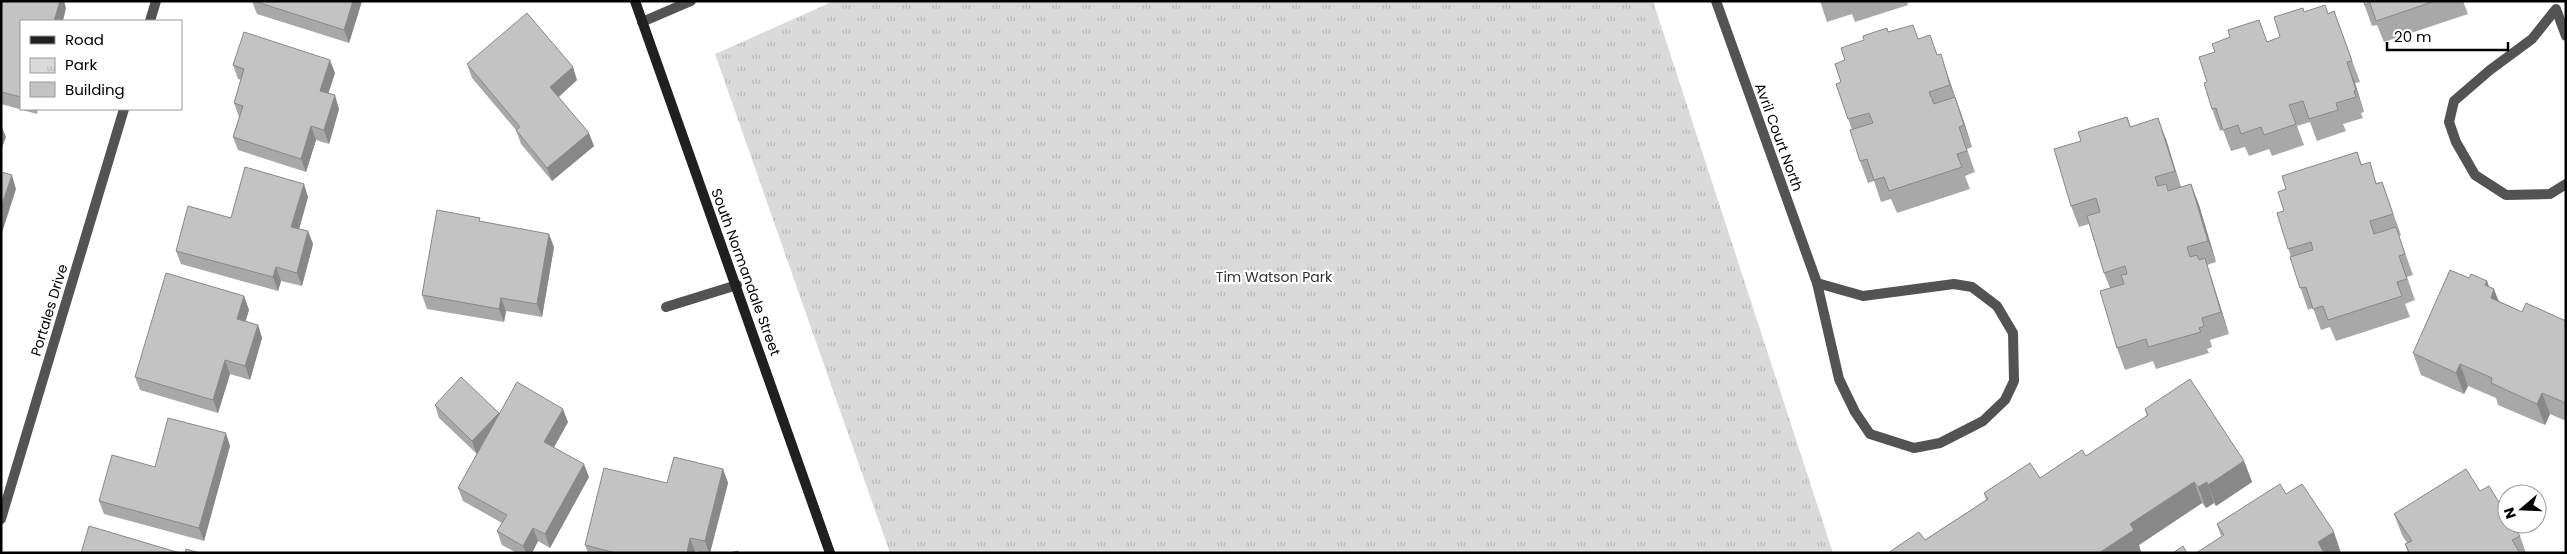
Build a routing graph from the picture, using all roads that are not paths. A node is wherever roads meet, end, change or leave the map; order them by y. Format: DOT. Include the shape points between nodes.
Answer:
graph roads {
  1 [pos="156,1"];
  2 [pos="635,1"];
  3 [pos="691,1"];
  4 [pos="1716,1"];
  5 [pos="2555,5"];
  6 [pos="150,20"];
  7 [pos="642,22"];
  8 [pos="2566,36"];
  9 [pos="124,110"];
  10 [pos="2566,184"];
  11 [pos="1817,283"];
  12 [pos="737,285"];
  13 [pos="666,308"];
  14 [pos="1,519"];
  15 [pos="830,553"];
  1 -- 6 [label="street"];
  2 -- 7 [label="street, South Normandale Street"];
  3 -- 7 [label="street"];
  4 -- 11 [label="street, Avril Court North"];
  5 -- 8 [label="street"];
  5 -- 10 [label="street" via="2532,39 2454,101 2450,122 2456,142 2475,175 2506,195 2550,194"];
  7 -- 12 [label="street, South Normandale Street"];
  9 -- 14 [label="street, Portales Drive"];
  11 -- 11 [label="street, Avril Court North" via="1839,379 1870,434 1914,448 1940,443 1983,421 2005,400 2014,381 2013,333 1997,306 1972,287 1954,284 1863,296"];
  12 -- 13 [label="street"];
  12 -- 15 [label="street, South Normandale Street"];
}
